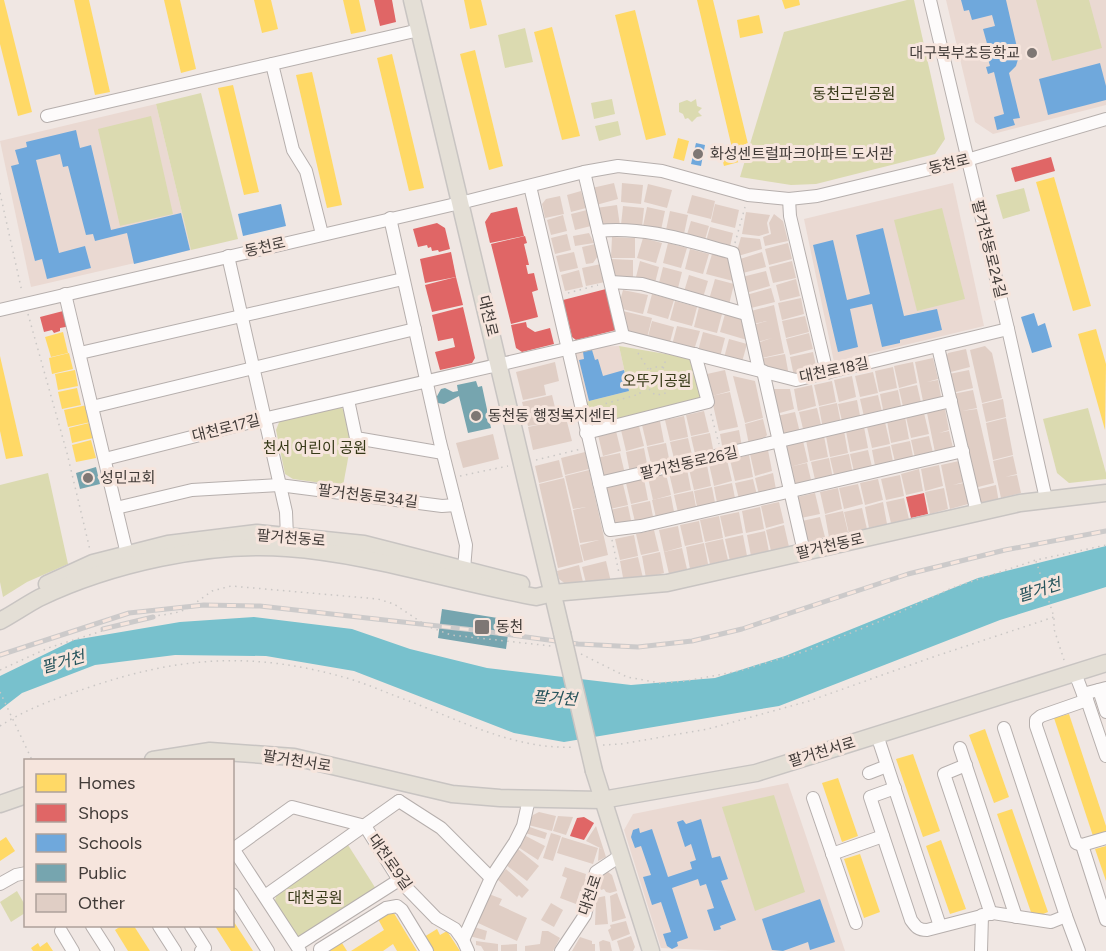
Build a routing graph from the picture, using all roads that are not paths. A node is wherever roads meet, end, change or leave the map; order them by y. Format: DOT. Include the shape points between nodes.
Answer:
graph roads {
  1 [pos="411,0"];
  2 [pos="930,0"];
  3 [pos="419,30"];
  4 [pos="272,64"];
  5 [pos="46,116"];
  6 [pos="1106,119"];
  7 [pos="968,160"];
  8 [pos="584,172"];
  9 [pos="530,186"];
  10 [pos="789,199"];
  11 [pos="460,203"];
  12 [pos="390,218"];
  13 [pos="598,231"];
  14 [pos="322,234"];
  15 [pos="228,256"];
  16 [pos="404,279"];
  17 [pos="610,282"];
  18 [pos="65,294"];
  19 [pos="0,310"];
  20 [pos="746,314"];
  21 [pos="241,315"];
  22 [pos="415,329"];
  23 [pos="1008,329"];
  24 [pos="625,336"];
  25 [pos="938,346"];
  26 [pos="568,348"];
  27 [pos="80,353"];
  28 [pos="695,354"];
  29 [pos="499,364"];
  30 [pos="252,368"];
  31 [pos="761,371"];
  32 [pos="827,373"];
  33 [pos="426,381"];
  34 [pos="348,400"];
  35 [pos="951,401"];
  36 [pos="92,407"];
  37 [pos="263,419"];
  38 [pos="586,433"];
  39 [pos="779,442"];
  40 [pos="963,452"];
  41 [pos="443,453"];
  42 [pos="105,459"];
  43 [pos="599,483"];
  44 [pos="279,485"];
  45 [pos="790,492"];
  46 [pos="1106,493"];
  47 [pos="1046,499"];
  48 [pos="456,505"];
  49 [pos="116,508"];
  50 [pos="977,513"];
  51 [pos="287,537"];
  52 [pos="804,552"];
  53 [pos="127,554"];
  54 [pos="464,569"];
  55 [pos="553,593"];
  56 [pos="0,609"];
  57 [pos="0,621"];
  58 [pos="1106,663"];
  59 [pos="1072,674"];
  60 [pos="1102,689"];
  61 [pos="1085,697"];
  62 [pos="1106,712"];
  63 [pos="1004,728"];
  64 [pos="877,735"];
  65 [pos="960,748"];
  66 [pos="1106,756"];
  67 [pos="174,758"];
  68 [pos="966,765"];
  69 [pos="887,766"];
  70 [pos="869,773"];
  71 [pos="404,783"];
  72 [pos="894,788"];
  73 [pos="24,796"];
  74 [pos="813,798"];
  75 [pos="529,799"];
  76 [pos="602,800"];
  77 [pos="399,801"];
  78 [pos="0,804"];
  79 [pos="365,826"];
  80 [pos="883,836"];
  81 [pos="1106,838"];
  82 [pos="1082,845"];
  83 [pos="234,848"];
  84 [pos="234,851"];
  85 [pos="832,854"];
  86 [pos="620,856"];
  87 [pos="24,873"];
  88 [pos="491,878"];
  89 [pos="399,880"];
  90 [pos="0,884"];
  91 [pos="264,896"];
  92 [pos="234,897"];
  93 [pos="986,915"];
  94 [pos="1066,916"];
  95 [pos="1016,917"];
  96 [pos="438,919"];
  97 [pos="1106,920"];
  98 [pos="856,923"];
  99 [pos="940,926"];
  100 [pos="160,927"];
  101 [pos="191,927"];
  102 [pos="98,928"];
  103 [pos="61,931"];
  104 [pos="418,933"];
  105 [pos="465,945"];
  106 [pos="564,946"];
  107 [pos="298,948"];
  108 [pos="74,951"];
  109 [pos="108,951"];
  110 [pos="175,951"];
  111 [pos="201,951"];
  112 [pos="268,951"];
  113 [pos="322,951"];
  114 [pos="428,951"];
  115 [pos="651,951"];
  116 [pos="981,951"];
  117 [pos="1079,951"];
  1 -- 3 [label="main road, 대천로"];
  2 -- 7 [label="street, 팔거천동로24길"];
  3 -- 4 [label="street"];
  3 -- 11 [label="main road, 대천로"];
  4 -- 5 [label="street"];
  4 -- 14 [label="street" via="293,150 306,171"];
  6 -- 7 [label="street, 동천로"];
  7 -- 10 [label="street, 동천로" via="817,196"];
  7 -- 23 [label="street, 팔거천동로24길"];
  8 -- 9 [label="street, 동천로"];
  8 -- 10 [label="street, 동천로" via="618,166 641,167 748,195"];
  8 -- 13 [label="street"];
  9 -- 11 [label="street, 동천로"];
  9 -- 26 [label="street"];
  10 -- 32 [label="street"];
  11 -- 12 [label="street, 동천로"];
  11 -- 29 [label="main road, 대천로"];
  12 -- 14 [label="street, 동천로"];
  12 -- 16 [label="street"];
  13 -- 17 [label="street"];
  13 -- 20 [label="street" via="643,230 733,253"];
  14 -- 15 [label="street, 동천로"];
  15 -- 18 [label="street, 동천로"];
  15 -- 21 [label="street"];
  16 -- 21 [label="street"];
  16 -- 22 [label="street"];
  17 -- 20 [label="street" via="642,284"];
  17 -- 24 [label="street"];
  18 -- 19 [label="street, 동천로"];
  18 -- 27 [label="street"];
  20 -- 31 [label="street"];
  21 -- 27 [label="street"];
  21 -- 30 [label="street"];
  22 -- 30 [label="street"];
  22 -- 33 [label="street"];
  23 -- 25 [label="street, 대천로18길"];
  23 -- 47 [label="street, 팔거천동로24길"];
  24 -- 26 [label="street, 대천로18길"];
  24 -- 28 [label="street, 대천로18길"];
  25 -- 32 [label="street, 대천로18길"];
  25 -- 35 [label="street"];
  26 -- 29 [label="street, 대천로18길"];
  26 -- 38 [label="street"];
  27 -- 36 [label="street"];
  28 -- 31 [label="street, 대천로18길"];
  28 -- 38 [label="street" via="708,402"];
  29 -- 33 [label="street, 대천로17길"];
  29 -- 55 [label="main road, 대천로"];
  30 -- 36 [label="street"];
  30 -- 37 [label="street"];
  31 -- 32 [label="street, 대천로18길" via="796,380"];
  31 -- 39 [label="street"];
  33 -- 34 [label="street, 대천로17길"];
  33 -- 41 [label="street"];
  34 -- 37 [label="street, 대천로17길"];
  34 -- 41 [label="street" via="356,438"];
  35 -- 39 [label="street, 팔거천동로26길"];
  35 -- 40 [label="street"];
  36 -- 42 [label="street"];
  37 -- 42 [label="street, 대천로17길"];
  37 -- 44 [label="street"];
  38 -- 43 [label="street"];
  39 -- 43 [label="street, 팔거천동로26길"];
  39 -- 45 [label="street"];
  40 -- 45 [label="street"];
  40 -- 50 [label="street"];
  41 -- 48 [label="street"];
  42 -- 49 [label="street"];
  43 -- 45 [label="street" via="610,530"];
  44 -- 48 [label="street, 팔거천동로34길"];
  44 -- 49 [label="street, 팔거천동로34길" via="192,490"];
  44 -- 51 [label="street"];
  45 -- 52 [label="street"];
  46 -- 47 [label="main road, 팔거천동로"];
  47 -- 50 [label="main road, 팔거천동로"];
  48 -- 54 [label="street" via="466,544"];
  49 -- 53 [label="street"];
  50 -- 52 [label="main road, 팔거천동로"];
  51 -- 53 [label="main road, 팔거천동로" via="257,533 168,544"];
  51 -- 54 [label="main road, 팔거천동로" via="364,544"];
  52 -- 55 [label="main road, 팔거천동로" via="667,583"];
  53 -- 56 [label="main road, 팔거천동로" via="93,563"];
  54 -- 55 [label="main road, 팔거천동로"];
  55 -- 57 [label="main road, 팔거천동로" via="536,597 321,552 229,548 109,570 39,598"];
  55 -- 76 [label="main road, 대천로, bridge"];
  58 -- 59 [label="main road, 팔거천서로"];
  59 -- 61 [label="street"];
  59 -- 64 [label="main road, 팔거천서로"];
  60 -- 61 [label="street"];
  60 -- 62 [label="street"];
  61 -- 66 [label="street"];
  61 -- 82 [label="street" via="1036,720 1073,838"];
  63 -- 94 [label="street"];
  64 -- 69 [label="street"];
  64 -- 76 [label="main road, 팔거천서로" via="756,773"];
  65 -- 68 [label="street"];
  67 -- 71 [label="main road, 팔거천서로" via="210,751 294,757"];
  68 -- 93 [label="street" via="944,774"];
  68 -- 95 [label="street"];
  69 -- 70 [label="street"];
  69 -- 72 [label="street"];
  71 -- 75 [label="main road, 팔거천서로" via="452,794"];
  71 -- 77 [label="street"];
  72 -- 80 [label="street" via="870,797"];
  72 -- 99 [label="street"];
  73 -- 78 [label="main road"];
  74 -- 85 [label="street"];
  75 -- 76 [label="main road, 팔거천서로"];
  75 -- 88 [label="street" via="523,826"];
  76 -- 86 [label="main road, 대천로"];
  77 -- 79 [label="street"];
  77 -- 88 [label="street" via="441,828"];
  79 -- 83 [label="street, 대천로9길" via="292,807"];
  79 -- 89 [label="street, 대천로9길"];
  79 -- 91 [label="street"];
  80 -- 85 [label="street"];
  80 -- 99 [label="street" via="911,920 921,930"];
  81 -- 82 [label="street"];
  82 -- 97 [label="street"];
  84 -- 91 [label="street"];
  85 -- 98 [label="street"];
  86 -- 106 [label="street, 대천로" via="596,872 585,915"];
  86 -- 115 [label="main road, 대천로"];
  87 -- 90 [label="street"];
  88 -- 105 [label="street"];
  89 -- 96 [label="street, 대천로9길"];
  89 -- 107 [label="street"];
  91 -- 107 [label="street"];
  92 -- 112 [label="street"];
  93 -- 95 [label="street"];
  93 -- 99 [label="street"];
  93 -- 116 [label="street"];
  94 -- 95 [label="street" via="1051,922"];
  94 -- 117 [label="street"];
  96 -- 104 [label="street"];
  96 -- 105 [label="street, 대천로9길" via="455,929"];
  100 -- 110 [label="street"];
  101 -- 111 [label="street" via="205,948"];
  102 -- 109 [label="street"];
  103 -- 108 [label="street"];
  104 -- 113 [label="street" via="402,910 391,906"];
  104 -- 114 [label="street"];
}
